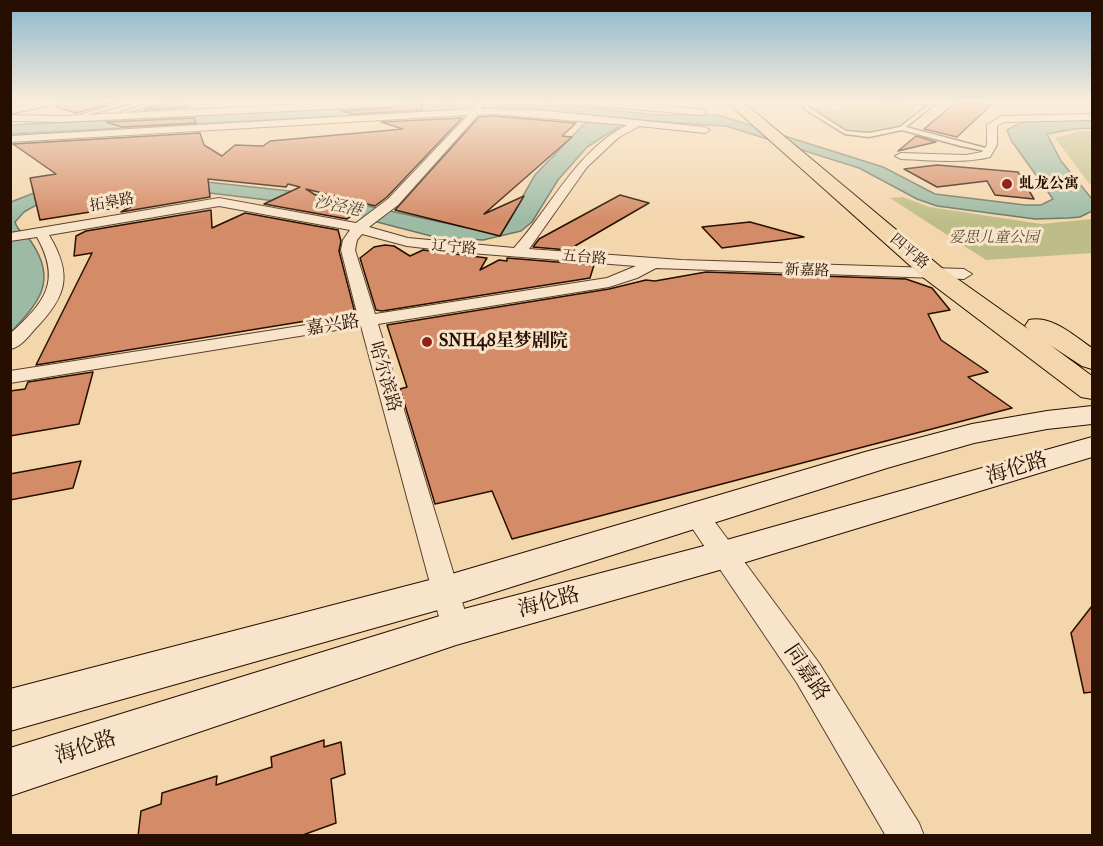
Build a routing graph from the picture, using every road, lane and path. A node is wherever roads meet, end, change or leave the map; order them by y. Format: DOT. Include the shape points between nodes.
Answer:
graph roads {
  1 [pos="447,141"];
  2 [pos="608,141"];
  3 [pos="950,141"];
  4 [pos="992,141"];
  5 [pos="790,142"];
  6 [pos="990,150"];
  7 [pos="901,156"];
  8 [pos="219,202"];
  9 [pos="362,225"];
  10 [pos="41,232"];
  11 [pos="16,236"];
  12 [pos="517,253"];
  13 [pos="651,263"];
  14 [pos="933,273"];
  15 [pos="964,274"];
  16 [pos="368,321"];
  17 [pos="10,344"];
  18 [pos="1092,360"];
  19 [pos="10,377"];
  20 [pos="1092,390"];
  21 [pos="1092,416"];
  22 [pos="1092,447"];
  23 [pos="697,516"];
  24 [pos="723,555"];
  25 [pos="445,592"];
  26 [pos="456,628"];
  27 [pos="10,710"];
  28 [pos="10,772"];
  29 [pos="906,836"];
  1 -- 9 [label="street" via="384,209"];
  2 -- 12 [label="street" via="590,155 543,224"];
  3 -- 6 [label="lane"];
  4 -- 6 [label="street"];
  5 -- 14 [label="main road, 四平路"];
  5 -- 15 [label="main road, 四平路" via="816,156"];
  6 -- 7 [label="street" via="986,155 966,158"];
  8 -- 9 [label="street, 辽宁路"];
  8 -- 10 [label="street, 拓皋路"];
  9 -- 12 [label="street, 辽宁路" via="422,245"];
  9 -- 16 [label="street, 哈尔滨路" via="350,240 348,250"];
  10 -- 11 [label="street, 拓皋路"];
  10 -- 17 [label="street" via="57,265 58,282 51,299"];
  12 -- 13 [label="street, 五台路"];
  13 -- 14 [label="street, 新嘉路"];
  13 -- 16 [label="street, 嘉兴路" via="609,282"];
  14 -- 15 [label="street, 新嘉路"];
  14 -- 20 [label="main road, 四平路"];
  15 -- 18 [label="main road, 四平路"];
  16 -- 19 [label="street, 嘉兴路"];
  16 -- 25 [label="street, 哈尔滨路"];
  21 -- 23 [label="main road, 海伦路" via="972,434"];
  22 -- 24 [label="main road, 海伦路"];
  23 -- 24 [label="street, 同嘉路"];
  23 -- 25 [label="main road, 海伦路"];
  24 -- 26 [label="main road, 海伦路"];
  24 -- 29 [label="street, 同嘉路" via="808,673"];
  25 -- 26 [label="street, 哈尔滨路"];
  25 -- 27 [label="main road, 海伦路"];
  26 -- 28 [label="main road, 海伦路"];
}
